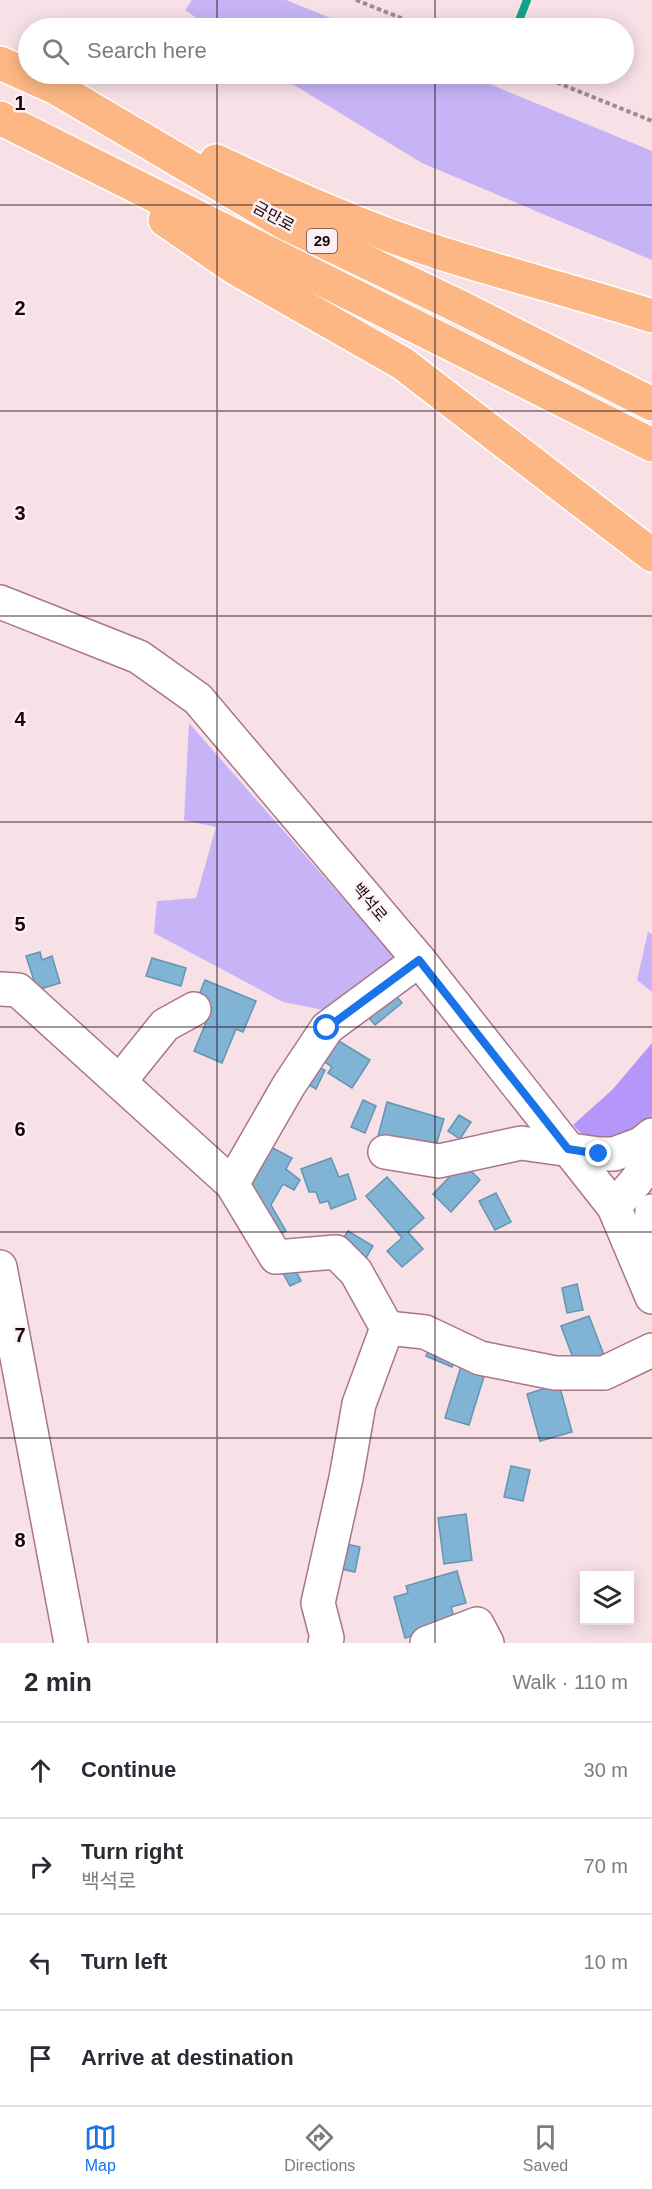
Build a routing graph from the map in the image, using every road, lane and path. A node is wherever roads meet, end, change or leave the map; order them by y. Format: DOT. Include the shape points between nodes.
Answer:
graph roads {
  1 [pos="356,0"];
  2 [pos="401,18"];
  3 [pos="0,63"];
  4 [pos="18,71"];
  5 [pos="47,84"];
  6 [pos="561,84"];
  7 [pos="56,88"];
  8 [pos="0,118"];
  9 [pos="652,121"];
  10 [pos="60,148"];
  11 [pos="652,316"];
  12 [pos="652,404"];
  13 [pos="652,445"];
  14 [pos="652,555"];
  15 [pos="0,602"];
  16 [pos="419,960"];
  17 [pos="0,989"];
  18 [pos="194,1009"];
  19 [pos="120,1082"];
  20 [pos="652,1135"];
  21 [pos="568,1149"];
  22 [pos="385,1152"];
  23 [pos="652,1156"];
  24 [pos="232,1184"];
  25 [pos="614,1207"];
  26 [pos="652,1211"];
  27 [pos="0,1267"];
  28 [pos="652,1284"];
  29 [pos="652,1297"];
  30 [pos="387,1328"];
  31 [pos="652,1350"];
  32 [pos="71,1643"];
  33 [pos="325,1643"];
  34 [pos="427,1643"];
  35 [pos="487,1643"];
  1 -- 2 [label="path"];
  3 -- 4 [label="highway, 금만로 / 29"];
  5 -- 7 [label="highway, 금만로 / 29"];
  6 -- 9 [label="path"];
  7 -- 11 [label="highway" via="335,216 437,252"];
  7 -- 12 [label="highway, 금만로 / 29" via="285,223"];
  8 -- 10 [label="highway, 29"];
  10 -- 13 [label="highway, 29"];
  10 -- 14 [label="highway" via="235,268 402,363"];
  15 -- 16 [label="street, 백석로" via="139,657 198,699"];
  16 -- 21 [label="street, 백석로"];
  16 -- 24 [label="street" via="327,1028 289,1084"];
  17 -- 19 [label="street" via="18,990"];
  18 -- 19 [label="street" via="165,1025"];
  19 -- 24 [label="street"];
  20 -- 21 [label="street" via="641,1144 614,1154"];
  21 -- 22 [label="street" via="521,1143 439,1161"];
  21 -- 25 [label="street, 백석로"];
  23 -- 25 [label="street"];
  24 -- 30 [label="street" via="276,1257 336,1252 356,1272"];
  25 -- 29 [label="street, 백석로"];
  26 -- 28 [label="street"];
  27 -- 32 [label="street"];
  30 -- 31 [label="street" via="425,1332 480,1358 555,1373 604,1373"];
  30 -- 33 [label="street" via="359,1404 318,1603"];
  34 -- 35 [label="street" via="477,1624"];
}
